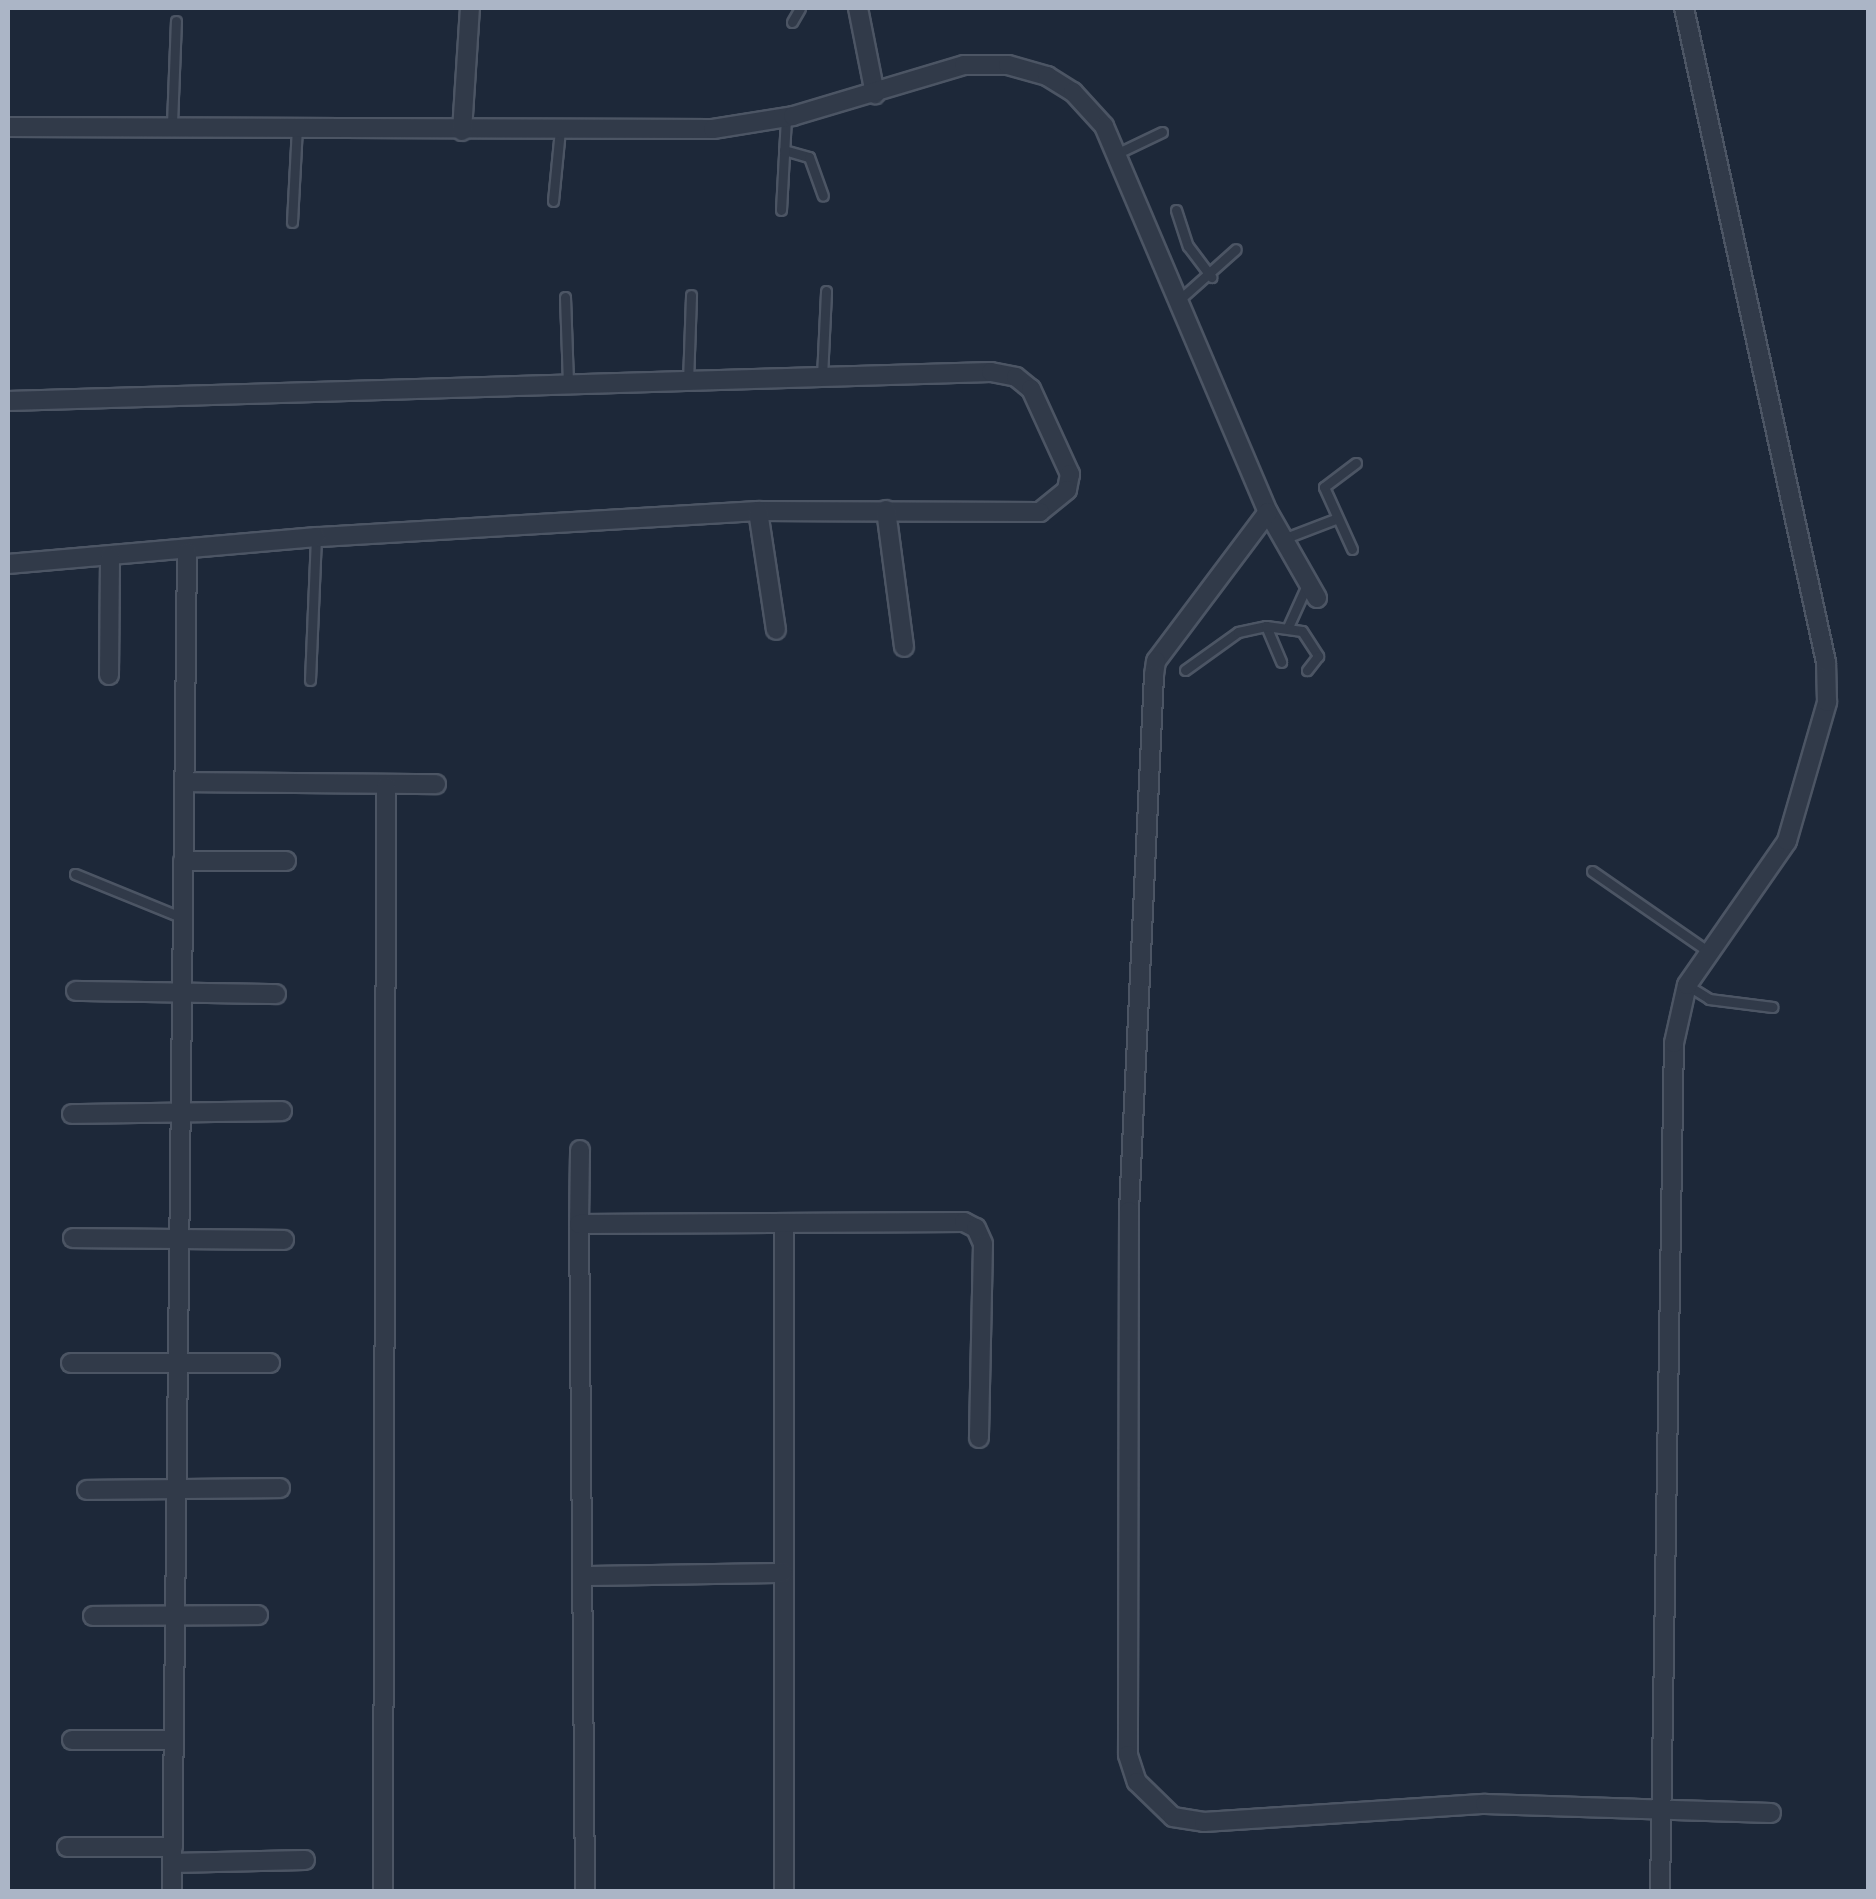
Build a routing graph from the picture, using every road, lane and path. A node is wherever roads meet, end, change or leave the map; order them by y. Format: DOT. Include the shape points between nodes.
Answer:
graph roads {
  1 [pos="470,8"];
  2 [pos="800,8"];
  3 [pos="858,8"];
  4 [pos="1684,8"];
  5 [pos="176,22"];
  6 [pos="792,22"];
  7 [pos="875,94"];
  8 [pos="786,117"];
  9 [pos="172,124"];
  10 [pos="296,127"];
  11 [pos="8,128"];
  12 [pos="560,130"];
  13 [pos="462,131"];
  14 [pos="1162,132"];
  15 [pos="784,150"];
  16 [pos="1116,154"];
  17 [pos="823,196"];
  18 [pos="553,201"];
  19 [pos="781,210"];
  20 [pos="1176,210"];
  21 [pos="292,222"];
  22 [pos="1236,249"];
  23 [pos="1212,277"];
  24 [pos="826,292"];
  25 [pos="691,296"];
  26 [pos="566,297"];
  27 [pos="1178,300"];
  28 [pos="822,377"];
  29 [pos="688,385"];
  30 [pos="568,389"];
  31 [pos="8,401"];
  32 [pos="1356,463"];
  33 [pos="886,510"];
  34 [pos="758,512"];
  35 [pos="1268,512"];
  36 [pos="1336,518"];
  37 [pos="316,538"];
  38 [pos="1283,539"];
  39 [pos="1352,548"];
  40 [pos="187,552"];
  41 [pos="110,557"];
  42 [pos="8,564"];
  43 [pos="1313,590"];
  44 [pos="1266,626"];
  45 [pos="1288,626"];
  46 [pos="776,630"];
  47 [pos="904,646"];
  48 [pos="1281,662"];
  49 [pos="1185,670"];
  50 [pos="1308,670"];
  51 [pos="109,675"];
  52 [pos="310,680"];
  53 [pos="184,782"];
  54 [pos="436,784"];
  55 [pos="386,786"];
  56 [pos="183,861"];
  57 [pos="286,861"];
  58 [pos="1592,871"];
  59 [pos="74,874"];
  60 [pos="183,918"];
  61 [pos="1710,952"];
  62 [pos="1688,985"];
  63 [pos="76,992"];
  64 [pos="182,992"];
  65 [pos="276,994"];
  66 [pos="1773,1007"];
  67 [pos="181,1110"];
  68 [pos="282,1110"];
  69 [pos="72,1114"];
  70 [pos="580,1150"];
  71 [pos="784,1223"];
  72 [pos="579,1224"];
  73 [pos="73,1238"];
  74 [pos="179,1238"];
  75 [pos="284,1240"];
  76 [pos="270,1363"];
  77 [pos="71,1364"];
  78 [pos="178,1365"];
  79 [pos="980,1438"];
  80 [pos="280,1488"];
  81 [pos="87,1490"];
  82 [pos="176,1491"];
  83 [pos="783,1573"];
  84 [pos="583,1576"];
  85 [pos="175,1614"];
  86 [pos="258,1615"];
  87 [pos="93,1616"];
  88 [pos="72,1740"];
  89 [pos="174,1740"];
  90 [pos="1656,1808"];
  91 [pos="1771,1814"];
  92 [pos="67,1847"];
  93 [pos="172,1855"];
  94 [pos="305,1860"];
  95 [pos="172,1892"];
  96 [pos="383,1892"];
  97 [pos="584,1892"];
  98 [pos="784,1892"];
  99 [pos="1660,1892"];
  1 -- 13 [label="street"];
  2 -- 6 [label="lane"];
  3 -- 7 [label="street"];
  4 -- 61 [label="street" via="1826,662 1822,732 1787,841"];
  5 -- 9 [label="lane"];
  7 -- 8 [label="street"];
  7 -- 16 [label="street" via="964,65 1008,65 1073,92 1104,126"];
  8 -- 12 [label="street" via="714,129"];
  8 -- 15 [label="lane"];
  9 -- 10 [label="street"];
  9 -- 11 [label="street"];
  10 -- 13 [label="street"];
  10 -- 21 [label="lane"];
  12 -- 13 [label="street"];
  12 -- 18 [label="lane"];
  14 -- 16 [label="lane"];
  15 -- 17 [label="lane" via="814,163"];
  15 -- 19 [label="lane"];
  16 -- 27 [label="street"];
  20 -- 23 [label="lane" via="1188,246"];
  22 -- 23 [label="lane"];
  23 -- 27 [label="lane"];
  24 -- 28 [label="lane"];
  25 -- 29 [label="lane"];
  26 -- 30 [label="lane"];
  27 -- 35 [label="street"];
  28 -- 29 [label="street"];
  28 -- 33 [label="street" via="1016,377 1031,389 1070,474 1067,490 1040,512"];
  29 -- 30 [label="street"];
  30 -- 31 [label="street"];
  32 -- 36 [label="lane" via="1324,487"];
  33 -- 34 [label="street"];
  33 -- 47 [label="street"];
  34 -- 37 [label="street"];
  34 -- 46 [label="street"];
  35 -- 38 [label="street"];
  35 -- 90 [label="street" via="1156,661 1154,675 1128,1211 1128,1756 1154,1804 1173,1817 1204,1822 1485,1804"];
  36 -- 38 [label="lane"];
  36 -- 39 [label="lane"];
  37 -- 40 [label="street"];
  37 -- 52 [label="lane"];
  38 -- 43 [label="street"];
  40 -- 41 [label="street"];
  40 -- 53 [label="street"];
  41 -- 42 [label="street"];
  41 -- 51 [label="street"];
  43 -- 45 [label="lane"];
  44 -- 45 [label="lane"];
  44 -- 48 [label="lane"];
  44 -- 49 [label="lane" via="1238,632"];
  45 -- 50 [label="lane" via="1302,631 1318,656"];
  53 -- 55 [label="street"];
  53 -- 56 [label="street"];
  54 -- 55 [label="street"];
  55 -- 96 [label="street"];
  56 -- 57 [label="street"];
  56 -- 60 [label="street"];
  58 -- 61 [label="lane"];
  59 -- 60 [label="lane"];
  60 -- 64 [label="street"];
  61 -- 62 [label="street"];
  62 -- 66 [label="lane" via="1710,999"];
  62 -- 90 [label="street" via="1674,1043"];
  63 -- 64 [label="street"];
  64 -- 65 [label="street"];
  64 -- 67 [label="street"];
  67 -- 68 [label="street"];
  67 -- 69 [label="street"];
  67 -- 74 [label="street"];
  70 -- 72 [label="street"];
  71 -- 72 [label="street"];
  71 -- 79 [label="street" via="964,1222 976,1228 983,1244"];
  71 -- 83 [label="street"];
  72 -- 84 [label="street"];
  73 -- 74 [label="street"];
  74 -- 75 [label="street"];
  74 -- 78 [label="street"];
  76 -- 78 [label="street"];
  77 -- 78 [label="street"];
  78 -- 82 [label="street"];
  80 -- 82 [label="street"];
  81 -- 82 [label="street"];
  82 -- 85 [label="street"];
  83 -- 84 [label="street"];
  83 -- 98 [label="street"];
  84 -- 97 [label="street"];
  85 -- 86 [label="street"];
  85 -- 87 [label="street"];
  85 -- 89 [label="street"];
  88 -- 89 [label="street"];
  89 -- 93 [label="street"];
  90 -- 91 [label="street"];
  90 -- 99 [label="street"];
  92 -- 93 [label="street"];
  93 -- 94 [label="street"];
  93 -- 95 [label="street"];
}
